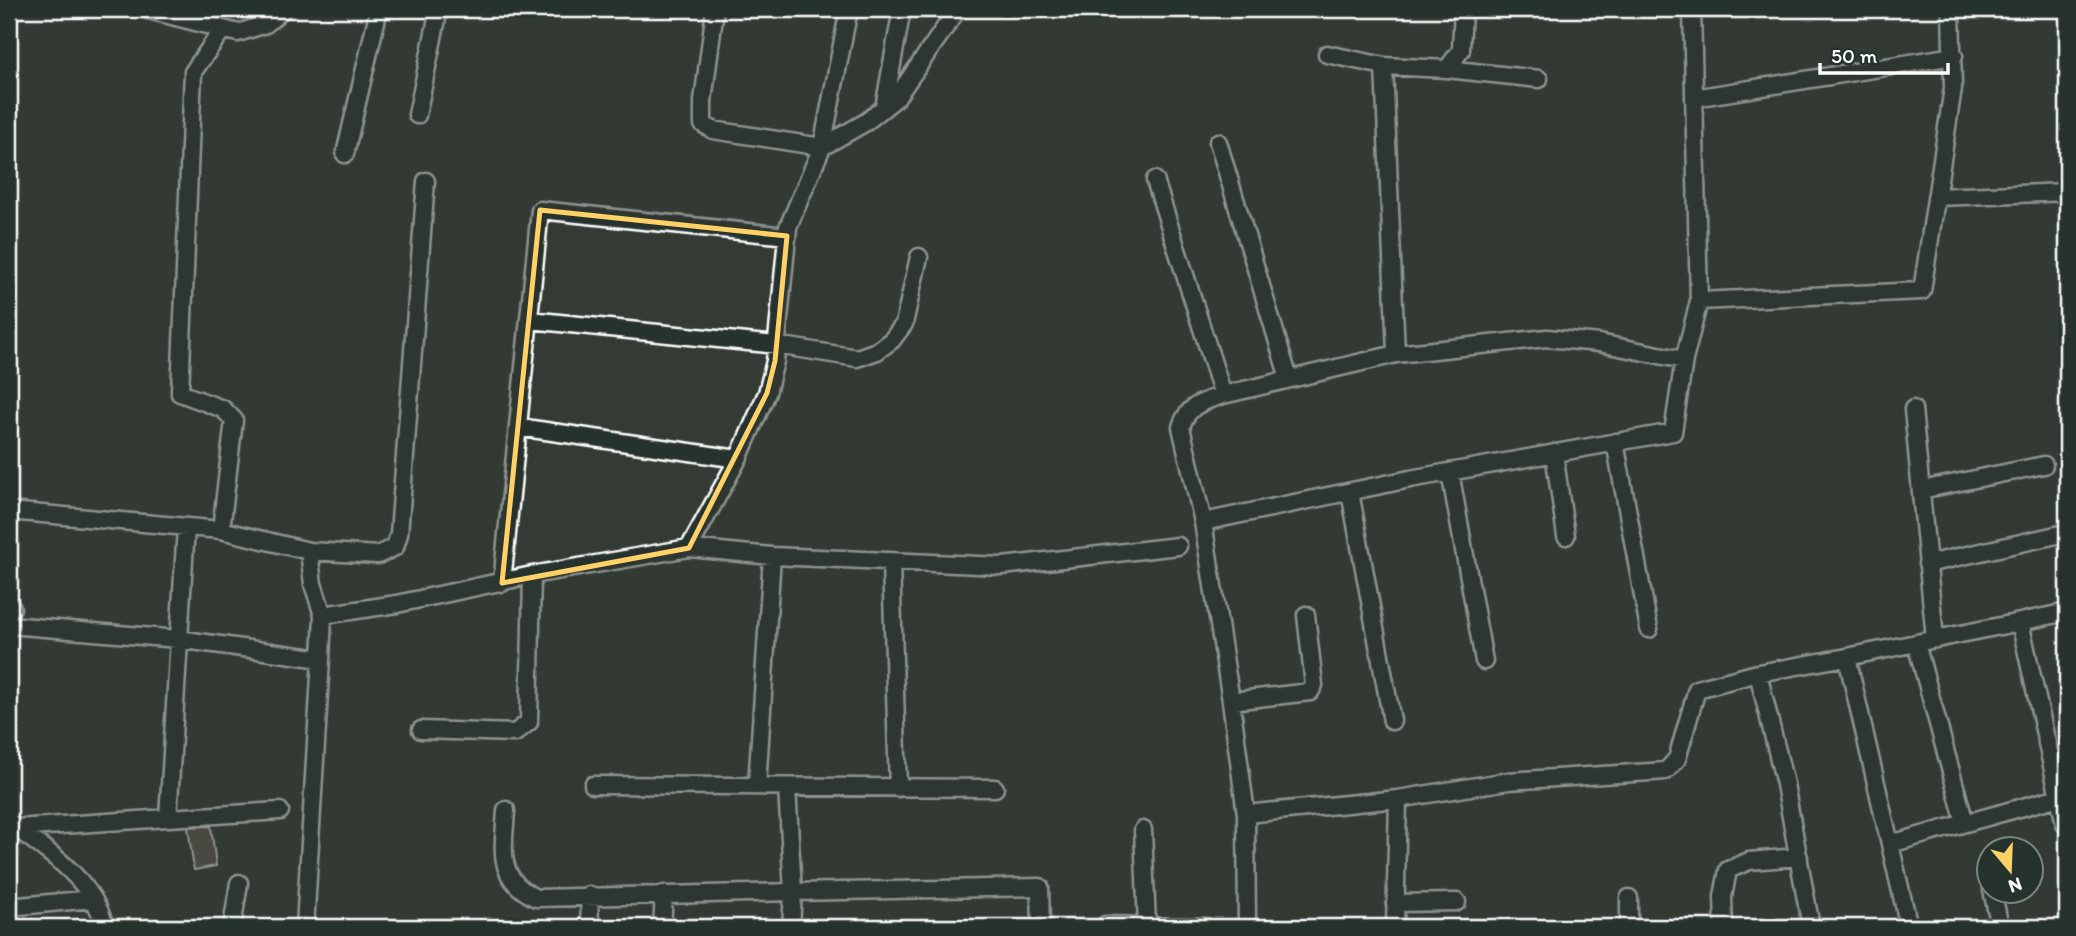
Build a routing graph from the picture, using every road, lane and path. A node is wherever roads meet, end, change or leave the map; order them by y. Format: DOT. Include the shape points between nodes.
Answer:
graph roads {
  1 [pos="145,9"];
  2 [pos="283,9"];
  3 [pos="379,9"];
  4 [pos="439,9"];
  5 [pos="715,9"];
  6 [pos="849,9"];
  7 [pos="902,9"];
  8 [pos="958,9"];
  9 [pos="1463,9"];
  10 [pos="1692,9"];
  11 [pos="1951,9"];
  12 [pos="223,29"];
  13 [pos="1327,54"];
  14 [pos="1954,56"];
  15 [pos="1384,66"];
  16 [pos="1447,69"];
  17 [pos="1539,79"];
  18 [pos="1694,98"];
  19 [pos="884,108"];
  20 [pos="417,115"];
  21 [pos="1218,142"];
  22 [pos="822,147"];
  23 [pos="345,154"];
  24 [pos="1155,180"];
  25 [pos="426,181"];
  26 [pos="2067,192"];
  27 [pos="1936,197"];
  28 [pos="787,236"];
  29 [pos="919,257"];
  30 [pos="1699,302"];
  31 [pos="530,320"];
  32 [pos="777,345"];
  33 [pos="1396,354"];
  34 [pos="1684,360"];
  35 [pos="1289,379"];
  36 [pos="1223,396"];
  37 [pos="1913,409"];
  38 [pos="518,427"];
  39 [pos="1615,442"];
  40 [pos="1554,453"];
  41 [pos="738,459"];
  42 [pos="2044,465"];
  43 [pos="1450,472"];
  44 [pos="1921,490"];
  45 [pos="1350,492"];
  46 [pos="9,510"];
  47 [pos="1203,522"];
  48 [pos="186,527"];
  49 [pos="221,530"];
  50 [pos="2061,534"];
  51 [pos="1566,536"];
  52 [pos="1178,546"];
  53 [pos="689,548"];
  54 [pos="309,551"];
  55 [pos="772,556"];
  56 [pos="891,561"];
  57 [pos="1927,564"];
  58 [pos="532,575"];
  59 [pos="502,583"];
  60 [pos="2067,612"];
  61 [pos="323,615"];
  62 [pos="1306,615"];
  63 [pos="2020,622"];
  64 [pos="9,625"];
  65 [pos="1649,629"];
  66 [pos="178,639"];
  67 [pos="1935,639"];
  68 [pos="1916,643"];
  69 [pos="1847,657"];
  70 [pos="321,659"];
  71 [pos="1484,662"];
  72 [pos="1758,673"];
  73 [pos="1231,701"];
  74 [pos="1392,721"];
  75 [pos="421,730"];
  76 [pos="593,785"];
  77 [pos="757,786"];
  78 [pos="787,787"];
  79 [pos="898,788"];
  80 [pos="995,788"];
  81 [pos="2059,797"];
  82 [pos="1398,799"];
  83 [pos="506,810"];
  84 [pos="280,811"];
  85 [pos="1246,814"];
  86 [pos="168,818"];
  87 [pos="1965,823"];
  88 [pos="2066,824"];
  89 [pos="13,825"];
  90 [pos="1143,830"];
  91 [pos="1890,844"];
  92 [pos="1799,856"];
  93 [pos="239,883"];
  94 [pos="793,892"];
  95 [pos="664,894"];
  96 [pos="589,895"];
  97 [pos="1629,898"];
  98 [pos="92,899"];
  99 [pos="1457,902"];
  100 [pos="1395,903"];
  101 [pos="1995,904"];
  102 [pos="9,907"];
  103 [pos="1105,925"];
  104 [pos="1147,926"];
  105 [pos="105,927"];
  106 [pos="232,927"];
  107 [pos="305,927"];
  108 [pos="590,927"];
  109 [pos="662,927"];
  110 [pos="792,927"];
  111 [pos="1041,927"];
  112 [pos="1206,927"];
  113 [pos="1247,927"];
  114 [pos="1395,927"];
  115 [pos="1629,927"];
  116 [pos="1724,927"];
  117 [pos="1811,927"];
  118 [pos="1909,927"];
  119 [pos="2000,927"];
  1 -- 12 [label="street"];
  2 -- 12 [label="street" via="257,27 238,33"];
  3 -- 23 [label="street"];
  4 -- 20 [label="street"];
  5 -- 22 [label="street" via="703,124 713,131"];
  6 -- 22 [label="street"];
  7 -- 19 [label="street"];
  8 -- 19 [label="street" via="896,98"];
  9 -- 16 [label="street" via="1461,50"];
  10 -- 18 [label="street"];
  11 -- 14 [label="street"];
  12 -- 49 [label="street" via="193,72 180,393 223,409 234,420"];
  13 -- 15 [label="street"];
  14 -- 18 [label="street"];
  14 -- 27 [label="street"];
  15 -- 16 [label="street"];
  15 -- 33 [label="street"];
  16 -- 17 [label="street"];
  18 -- 30 [label="street"];
  19 -- 22 [label="street"];
  21 -- 35 [label="street"];
  22 -- 28 [label="street"];
  24 -- 36 [label="street"];
  25 -- 54 [label="street" via="395,547 378,555"];
  26 -- 27 [label="street"];
  27 -- 30 [label="street" via="1922,291"];
  28 -- 31 [label="street" via="540,210"];
  28 -- 32 [label="street"];
  29 -- 32 [label="street" via="904,324 877,351 857,358"];
  30 -- 34 [label="street"];
  31 -- 32 [label="street"];
  31 -- 38 [label="street"];
  32 -- 41 [label="street" via="766,393"];
  33 -- 34 [label="street" via="1548,338"];
  33 -- 35 [label="street"];
  34 -- 39 [label="street" via="1673,432"];
  35 -- 36 [label="street"];
  36 -- 47 [label="street" via="1186,412 1181,427"];
  37 -- 44 [label="street"];
  38 -- 41 [label="street"];
  38 -- 59 [label="street"];
  39 -- 40 [label="street"];
  39 -- 65 [label="street"];
  40 -- 43 [label="street"];
  40 -- 51 [label="street"];
  41 -- 53 [label="street"];
  42 -- 44 [label="street"];
  43 -- 45 [label="street"];
  43 -- 71 [label="street"];
  44 -- 57 [label="street"];
  45 -- 47 [label="street"];
  45 -- 74 [label="street"];
  46 -- 48 [label="street"];
  47 -- 73 [label="street"];
  48 -- 49 [label="street"];
  48 -- 66 [label="street"];
  49 -- 54 [label="street"];
  50 -- 57 [label="street"];
  52 -- 56 [label="street" via="1002,566"];
  53 -- 55 [label="street"];
  53 -- 58 [label="street"];
  54 -- 61 [label="street"];
  55 -- 56 [label="street"];
  55 -- 77 [label="street"];
  56 -- 79 [label="street"];
  57 -- 67 [label="street"];
  58 -- 59 [label="street"];
  58 -- 75 [label="street" via="529,722 515,733"];
  59 -- 61 [label="street"];
  60 -- 63 [label="street"];
  61 -- 70 [label="street"];
  62 -- 73 [label="street" via="1314,685 1310,692"];
  63 -- 67 [label="street"];
  63 -- 81 [label="street"];
  64 -- 66 [label="street"];
  66 -- 70 [label="street"];
  66 -- 86 [label="street"];
  67 -- 68 [label="street"];
  68 -- 69 [label="street"];
  68 -- 87 [label="street"];
  69 -- 72 [label="street"];
  69 -- 91 [label="street"];
  70 -- 107 [label="street"];
  72 -- 82 [label="street" via="1697,689 1677,759 1666,771 1508,781"];
  72 -- 92 [label="street"];
  73 -- 85 [label="street"];
  76 -- 77 [label="street"];
  77 -- 78 [label="street"];
  78 -- 79 [label="street"];
  78 -- 94 [label="street"];
  79 -- 80 [label="street"];
  81 -- 87 [label="street"];
  81 -- 88 [label="street"];
  82 -- 85 [label="street"];
  82 -- 100 [label="street"];
  83 -- 96 [label="street" via="509,878 536,898"];
  84 -- 86 [label="street"];
  85 -- 113 [label="street"];
  86 -- 89 [label="street"];
  87 -- 91 [label="street"];
  89 -- 98 [label="street" via="51,854"];
  90 -- 104 [label="street"];
  91 -- 118 [label="street"];
  92 -- 116 [label="street" via="1749,861 1728,870"];
  92 -- 117 [label="street"];
  93 -- 106 [label="street"];
  94 -- 95 [label="street"];
  94 -- 110 [label="street"];
  94 -- 111 [label="street" via="1040,887"];
  95 -- 96 [label="street"];
  95 -- 109 [label="street"];
  96 -- 108 [label="street"];
  97 -- 115 [label="street"];
  98 -- 102 [label="street"];
  98 -- 105 [label="street"];
  99 -- 100 [label="street"];
  100 -- 114 [label="street"];
  101 -- 119 [label="street"];
  103 -- 104 [label="street"];
  104 -- 112 [label="street"];
}
